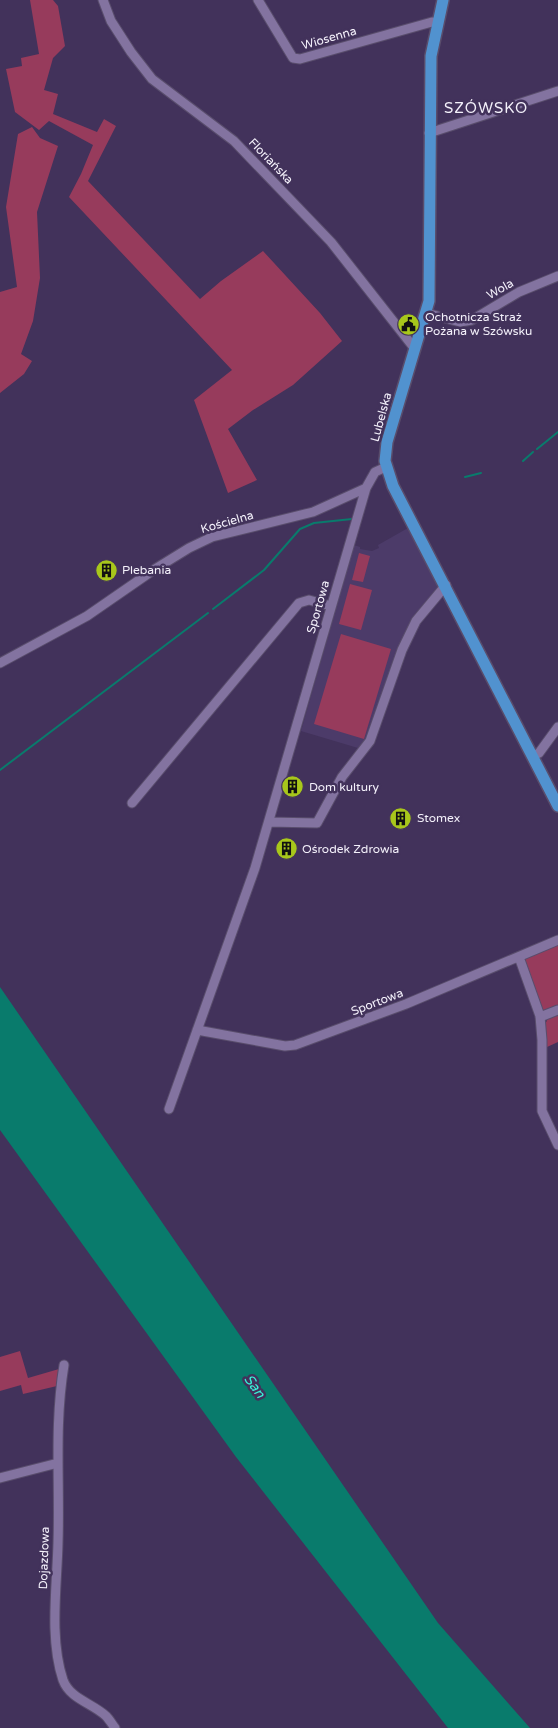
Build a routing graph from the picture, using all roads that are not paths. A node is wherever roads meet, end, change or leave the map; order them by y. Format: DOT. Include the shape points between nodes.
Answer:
graph roads {
  1 [pos="103,0"];
  2 [pos="258,0"];
  3 [pos="443,0"];
  4 [pos="437,23"];
  5 [pos="558,91"];
  6 [pos="429,133"];
  7 [pos="558,276"];
  8 [pos="426,312"];
  9 [pos="415,349"];
  10 [pos="386,467"];
  11 [pos="366,488"];
  12 [pos="446,585"];
  13 [pos="331,606"];
  14 [pos="0,662"];
  15 [pos="558,727"];
  16 [pos="533,756"];
  17 [pos="132,803"];
  18 [pos="558,806"];
  19 [pos="269,822"];
  20 [pos="558,940"];
  21 [pos="519,957"];
  22 [pos="558,1010"];
  23 [pos="540,1017"];
  24 [pos="197,1030"];
  25 [pos="169,1109"];
  26 [pos="558,1146"];
  27 [pos="64,1365"];
  28 [pos="58,1463"];
  29 [pos="0,1478"];
  30 [pos="115,1728"];
  1 -- 9 [label="street, Floriańska" via="111,21 152,79 230,137 331,242"];
  2 -- 4 [label="street, Wiosenna" via="292,58 300,59"];
  3 -- 4 [label="main road, Lubelska"];
  4 -- 6 [label="main road, Lubelska" via="431,56"];
  5 -- 6 [label="street"];
  6 -- 8 [label="main road, Lubelska" via="430,289"];
  7 -- 8 [label="street, Wola" via="519,292 472,320 460,322"];
  8 -- 9 [label="main road, Lubelska"];
  9 -- 10 [label="main road, Lubelska" via="387,442"];
  10 -- 11 [label="street, Sportowa" via="375,472"];
  10 -- 12 [label="main road, Lubelska"];
  11 -- 13 [label="street, Sportowa"];
  11 -- 14 [label="street, Kościelna" via="319,510 212,537 188,548 87,616"];
  12 -- 16 [label="main road, Lubelska"];
  12 -- 19 [label="street" via="416,621 402,650 370,741 342,777 317,823"];
  13 -- 17 [label="street" via="309,600 299,603"];
  13 -- 19 [label="street, Sportowa"];
  15 -- 16 [label="street" via="539,753"];
  16 -- 18 [label="main road, Lubelska"];
  19 -- 24 [label="street, Sportowa"];
  20 -- 21 [label="street, Sportowa"];
  21 -- 23 [label="street"];
  21 -- 24 [label="street, Sportowa" via="295,1045 284,1046"];
  22 -- 23 [label="street"];
  23 -- 26 [label="street" via="542,1111"];
  24 -- 25 [label="street, Sportowa"];
  27 -- 28 [label="street, Dojazdowa" via="58,1404"];
  28 -- 29 [label="street"];
  28 -- 30 [label="street, Dojazdowa" via="55,1612 63,1680 71,1693 105,1715"];
}
